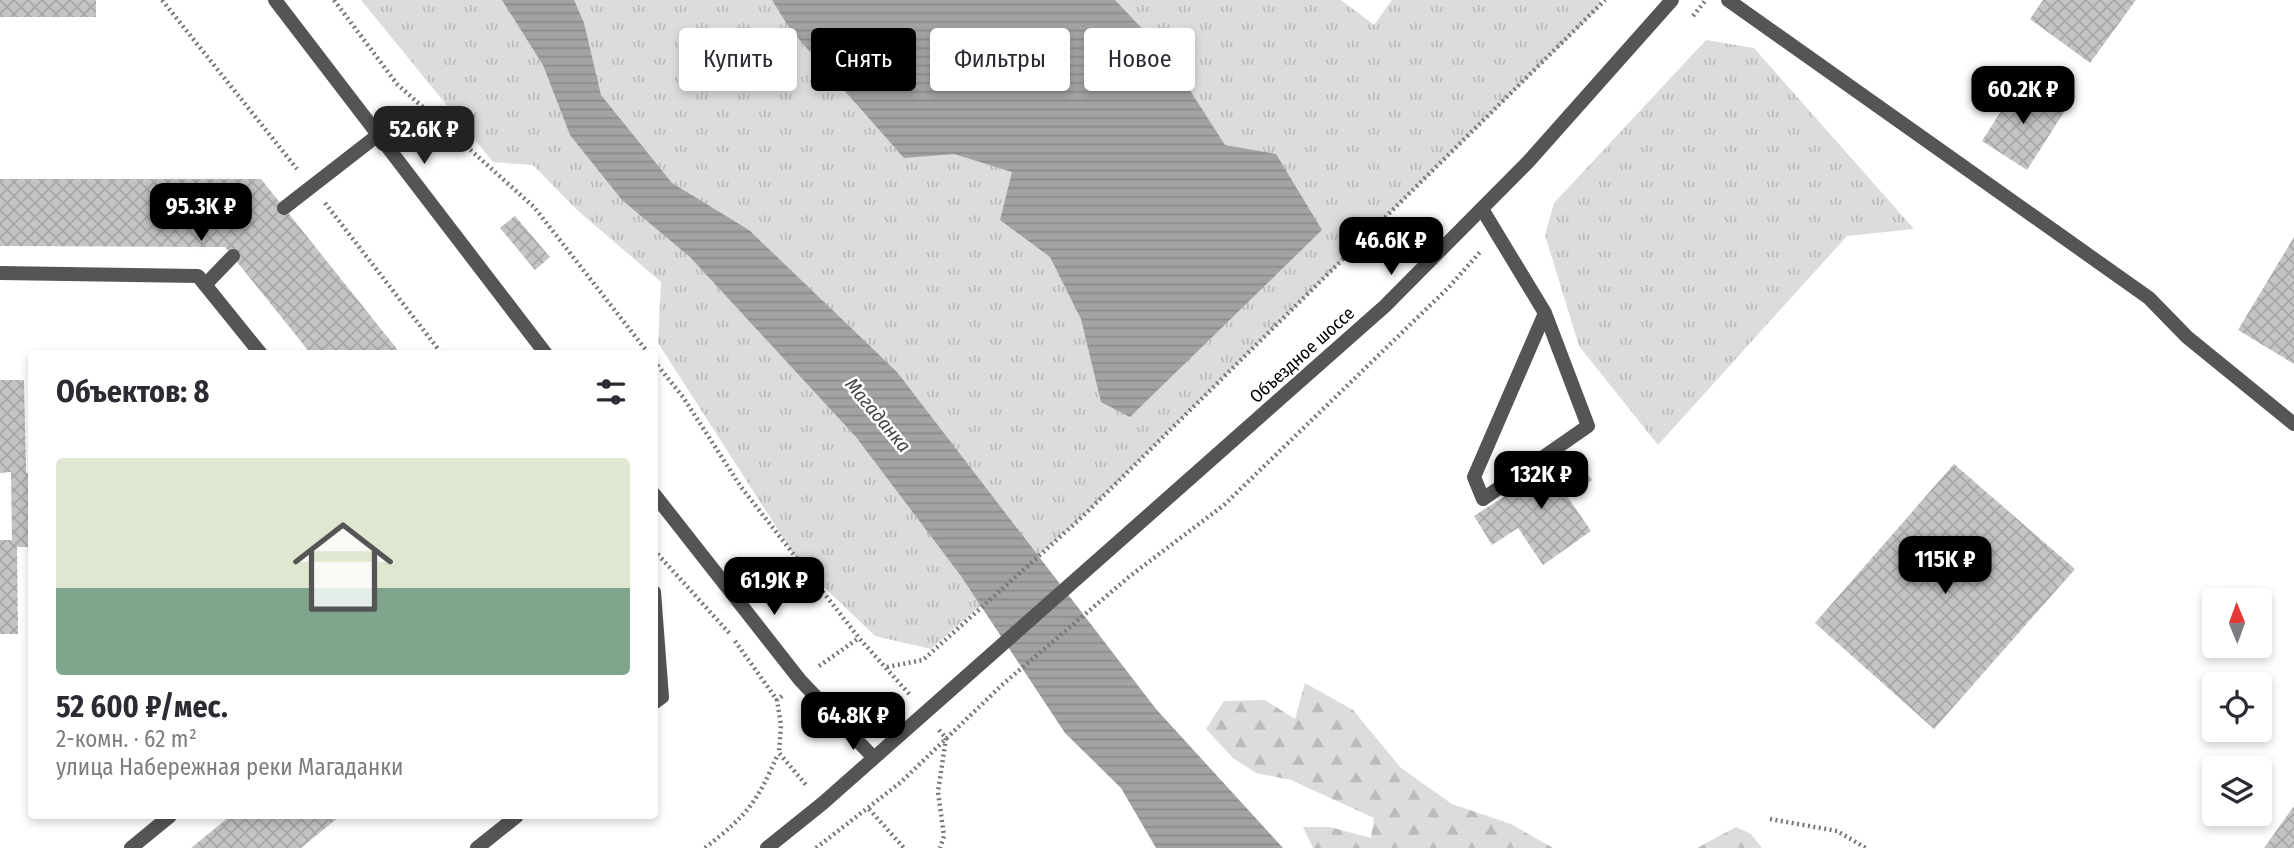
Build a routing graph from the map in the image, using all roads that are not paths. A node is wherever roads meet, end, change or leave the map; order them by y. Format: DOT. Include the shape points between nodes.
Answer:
graph roads {
  1 [pos="275,0"];
  2 [pos="1672,0"];
  3 [pos="1728,0"];
  4 [pos="378,135"];
  5 [pos="284,208"];
  6 [pos="1482,209"];
  7 [pos="233,257"];
  8 [pos="0,273"];
  9 [pos="205,285"];
  10 [pos="1545,313"];
  11 [pos="258,350"];
  12 [pos="543,350"];
  13 [pos="2294,424"];
  14 [pos="658,499"];
  15 [pos="658,644"];
  16 [pos="658,700"];
  17 [pos="873,757"];
  18 [pos="166,819"];
  19 [pos="513,819"];
  20 [pos="131,848"];
  21 [pos="477,848"];
  22 [pos="767,848"];
  1 -- 4 [label="street"];
  2 -- 6 [label="street, Объездное шоссе"];
  3 -- 13 [label="street" via="2149,298 2187,337"];
  4 -- 5 [label="street"];
  4 -- 12 [label="street"];
  6 -- 10 [label="street"];
  6 -- 17 [label="street, Объездное шоссе" via="1385,306"];
  7 -- 9 [label="street"];
  8 -- 9 [label="street" via="198,276"];
  9 -- 11 [label="street"];
  10 -- 10 [label="street" via="1474,477 1483,499 1588,426"];
  14 -- 17 [label="street" via="800,680"];
  15 -- 16 [label="street" via="662,697"];
  17 -- 22 [label="street, Объездное шоссе"];
  18 -- 20 [label="street"];
  19 -- 21 [label="street"];
}
